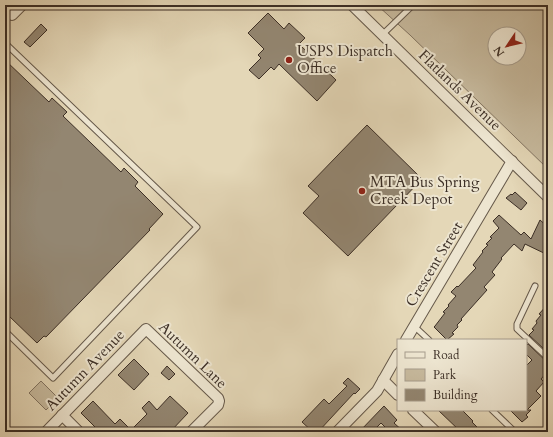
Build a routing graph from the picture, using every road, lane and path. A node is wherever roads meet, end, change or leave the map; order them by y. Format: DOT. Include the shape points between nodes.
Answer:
graph roads {
  1 [pos="22,5"];
  2 [pos="352,5"];
  3 [pos="413,5"];
  4 [pos="9,11"];
  5 [pos="382,35"];
  6 [pos="5,43"];
  7 [pos="512,161"];
  8 [pos="548,197"];
  9 [pos="535,286"];
  10 [pos="414,326"];
  11 [pos="146,329"];
  12 [pos="5,331"];
  13 [pos="407,339"];
  14 [pos="428,339"];
  15 [pos="397,356"];
  16 [pos="548,358"];
  17 [pos="383,380"];
  18 [pos="397,394"];
  19 [pos="414,411"];
  20 [pos="493,411"];
  21 [pos="62,415"];
  22 [pos="46,432"];
  23 [pos="79,432"];
  24 [pos="191,432"];
  25 [pos="337,432"];
  26 [pos="436,432"];
  27 [pos="515,432"];
  1 -- 4 [label="street"];
  2 -- 5 [label="street, Flatlands Avenue"];
  3 -- 5 [label="lane"];
  5 -- 7 [label="street, Flatlands Avenue"];
  6 -- 12 [label="lane" via="197,227 53,378"];
  7 -- 8 [label="street, Flatlands Avenue"];
  7 -- 10 [label="street, Crescent Street"];
  9 -- 16 [label="lane" via="517,329"];
  10 -- 13 [label="street, Crescent Street"];
  10 -- 14 [label="lane"];
  11 -- 21 [label="street, Autumn Avenue"];
  11 -- 24 [label="street, Autumn Lane" via="218,398 218,405"];
  15 -- 17 [label="street"];
  17 -- 18 [label="street"];
  17 -- 25 [label="street" via="377,391"];
  19 -- 26 [label="street"];
  20 -- 27 [label="lane"];
  21 -- 22 [label="street, Autumn Avenue"];
  21 -- 23 [label="street"];
}
